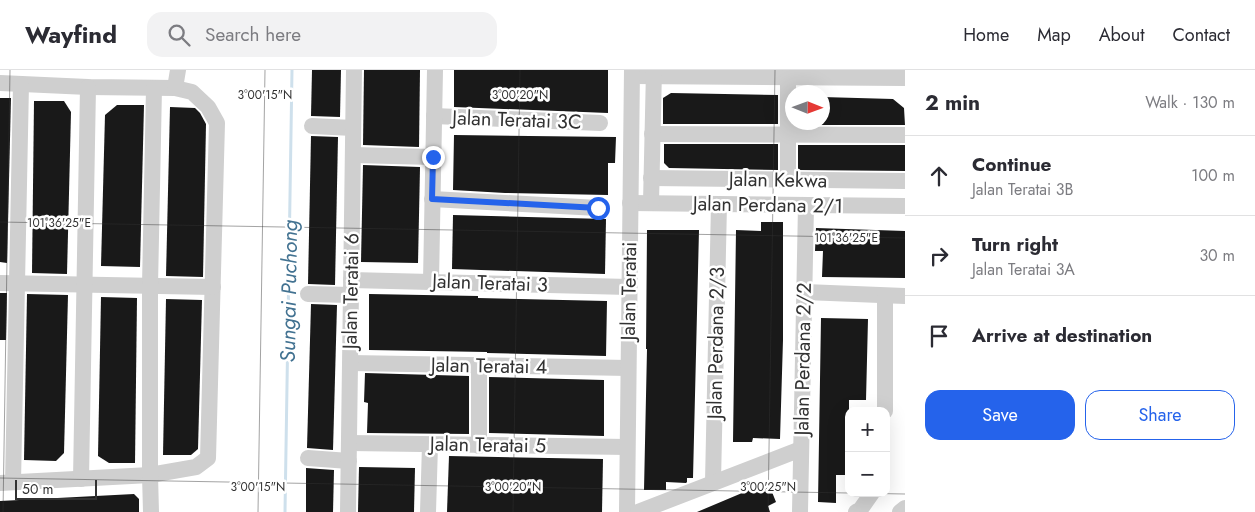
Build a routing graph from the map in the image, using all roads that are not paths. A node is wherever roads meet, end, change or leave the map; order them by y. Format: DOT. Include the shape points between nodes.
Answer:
graph roads {
  1 [pos="178,70"];
  2 [pos="354,70"];
  3 [pos="434,70"];
  4 [pos="904,70"];
  5 [pos="632,73"];
  6 [pos="654,73"];
  7 [pos="701,73"];
  8 [pos="758,73"];
  9 [pos="819,74"];
  10 [pos="788,77"];
  11 [pos="905,79"];
  12 [pos="0,83"];
  13 [pos="20,84"];
  14 [pos="88,87"];
  15 [pos="154,88"];
  16 [pos="176,88"];
  17 [pos="434,116"];
  18 [pos="600,123"];
  19 [pos="312,126"];
  20 [pos="353,128"];
  21 [pos="652,134"];
  22 [pos="788,134"];
  23 [pos="905,135"];
  24 [pos="353,155"];
  25 [pos="433,157"];
  26 [pos="651,178"];
  27 [pos="788,180"];
  28 [pos="905,181"];
  29 [pos="432,199"];
  30 [pos="630,203"];
  31 [pos="651,203"];
  32 [pos="719,204"];
  33 [pos="806,205"];
  34 [pos="905,206"];
  35 [pos="598,208"];
  36 [pos="431,281"];
  37 [pos="0,283"];
  38 [pos="17,283"];
  39 [pos="84,285"];
  40 [pos="150,286"];
  41 [pos="213,287"];
  42 [pos="351,287"];
  43 [pos="629,287"];
  44 [pos="804,292"];
  45 [pos="308,294"];
  46 [pos="886,296"];
  47 [pos="905,296"];
  48 [pos="351,363"];
  49 [pos="480,365"];
  50 [pos="628,368"];
  51 [pos="885,407"];
  52 [pos="350,443"];
  53 [pos="430,445"];
  54 [pos="479,446"];
  55 [pos="627,446"];
  56 [pos="801,449"];
  57 [pos="308,458"];
  58 [pos="350,461"];
  59 [pos="150,475"];
  60 [pos="81,479"];
  61 [pos="713,482"];
  62 [pos="6,483"];
  63 [pos="869,497"];
  64 [pos="905,508"];
  65 [pos="151,512"];
  66 [pos="348,512"];
  67 [pos="428,512"];
  68 [pos="627,512"];
  69 [pos="638,512"];
  70 [pos="800,512"];
  71 [pos="856,512"];
  72 [pos="900,512"];
  1 -- 16 [label="street"];
  2 -- 20 [label="street, Jalan Teratai 6"];
  3 -- 17 [label="street"];
  4 -- 11 [label="street"];
  5 -- 6 [label="street"];
  5 -- 30 [label="street, Jalan Teratai"];
  6 -- 7 [label="street"];
  6 -- 21 [label="street"];
  7 -- 8 [label="street"];
  8 -- 10 [label="street"];
  9 -- 10 [label="street"];
  9 -- 11 [label="street"];
  10 -- 22 [label="street"];
  12 -- 13 [label="street"];
  13 -- 14 [label="street"];
  13 -- 38 [label="street"];
  14 -- 15 [label="street"];
  14 -- 39 [label="street"];
  15 -- 16 [label="street"];
  15 -- 40 [label="street"];
  16 -- 41 [label="street" via="192,92 208,107 217,122"];
  17 -- 18 [label="street, Jalan Teratai 3C"];
  17 -- 25 [label="street"];
  19 -- 20 [label="street"];
  20 -- 24 [label="street, Jalan Teratai 6"];
  21 -- 22 [label="street"];
  21 -- 26 [label="street"];
  22 -- 23 [label="street"];
  22 -- 27 [label="street"];
  24 -- 25 [label="street"];
  24 -- 42 [label="street, Jalan Teratai 6"];
  25 -- 29 [label="street"];
  26 -- 27 [label="street, Jalan Kekwa"];
  26 -- 31 [label="street"];
  27 -- 28 [label="street, Jalan Kekwa"];
  29 -- 35 [label="street"];
  29 -- 36 [label="street"];
  30 -- 31 [label="street, Jalan Perdana 2/1"];
  30 -- 43 [label="street, Jalan Teratai"];
  31 -- 32 [label="street, Jalan Perdana 2/1"];
  32 -- 33 [label="street, Jalan Perdana 2/1"];
  32 -- 61 [label="street, Jalan Perdana 2/3"];
  33 -- 34 [label="street, Jalan Perdana 2/1"];
  33 -- 44 [label="street, Jalan Perdana 2/2"];
  36 -- 42 [label="street, Jalan Teratai 3"];
  36 -- 43 [label="street, Jalan Teratai 3"];
  37 -- 38 [label="street"];
  38 -- 39 [label="street"];
  38 -- 62 [label="street"];
  39 -- 40 [label="street"];
  39 -- 60 [label="street"];
  40 -- 41 [label="street"];
  40 -- 59 [label="street"];
  41 -- 59 [label="street" via="208,458 196,467"];
  42 -- 45 [label="street, Jalan Teratai 3"];
  42 -- 48 [label="street, Jalan Teratai 6"];
  43 -- 50 [label="street, Jalan Teratai"];
  44 -- 46 [label="street"];
  44 -- 56 [label="street, Jalan Perdana 2/2"];
  46 -- 47 [label="street"];
  46 -- 51 [label="street"];
  48 -- 49 [label="street, Jalan Teratai 4"];
  48 -- 52 [label="street, Jalan Teratai 6"];
  49 -- 50 [label="street, Jalan Teratai 4"];
  49 -- 54 [label="street"];
  50 -- 55 [label="street, Jalan Teratai"];
  52 -- 53 [label="street, Jalan Teratai 5"];
  52 -- 58 [label="street, Jalan Teratai 6"];
  53 -- 54 [label="street, Jalan Teratai 5"];
  53 -- 67 [label="street"];
  54 -- 55 [label="street, Jalan Teratai 5"];
  55 -- 68 [label="street, Jalan Teratai"];
  56 -- 61 [label="street"];
  56 -- 70 [label="street, Jalan Perdana 2/2"];
  57 -- 58 [label="street"];
  58 -- 66 [label="street, Jalan Teratai 6"];
  59 -- 60 [label="street"];
  59 -- 65 [label="street"];
  60 -- 62 [label="street"];
  61 -- 69 [label="street"];
  63 -- 71 [label="street"];
  64 -- 72 [label="street"];
}
